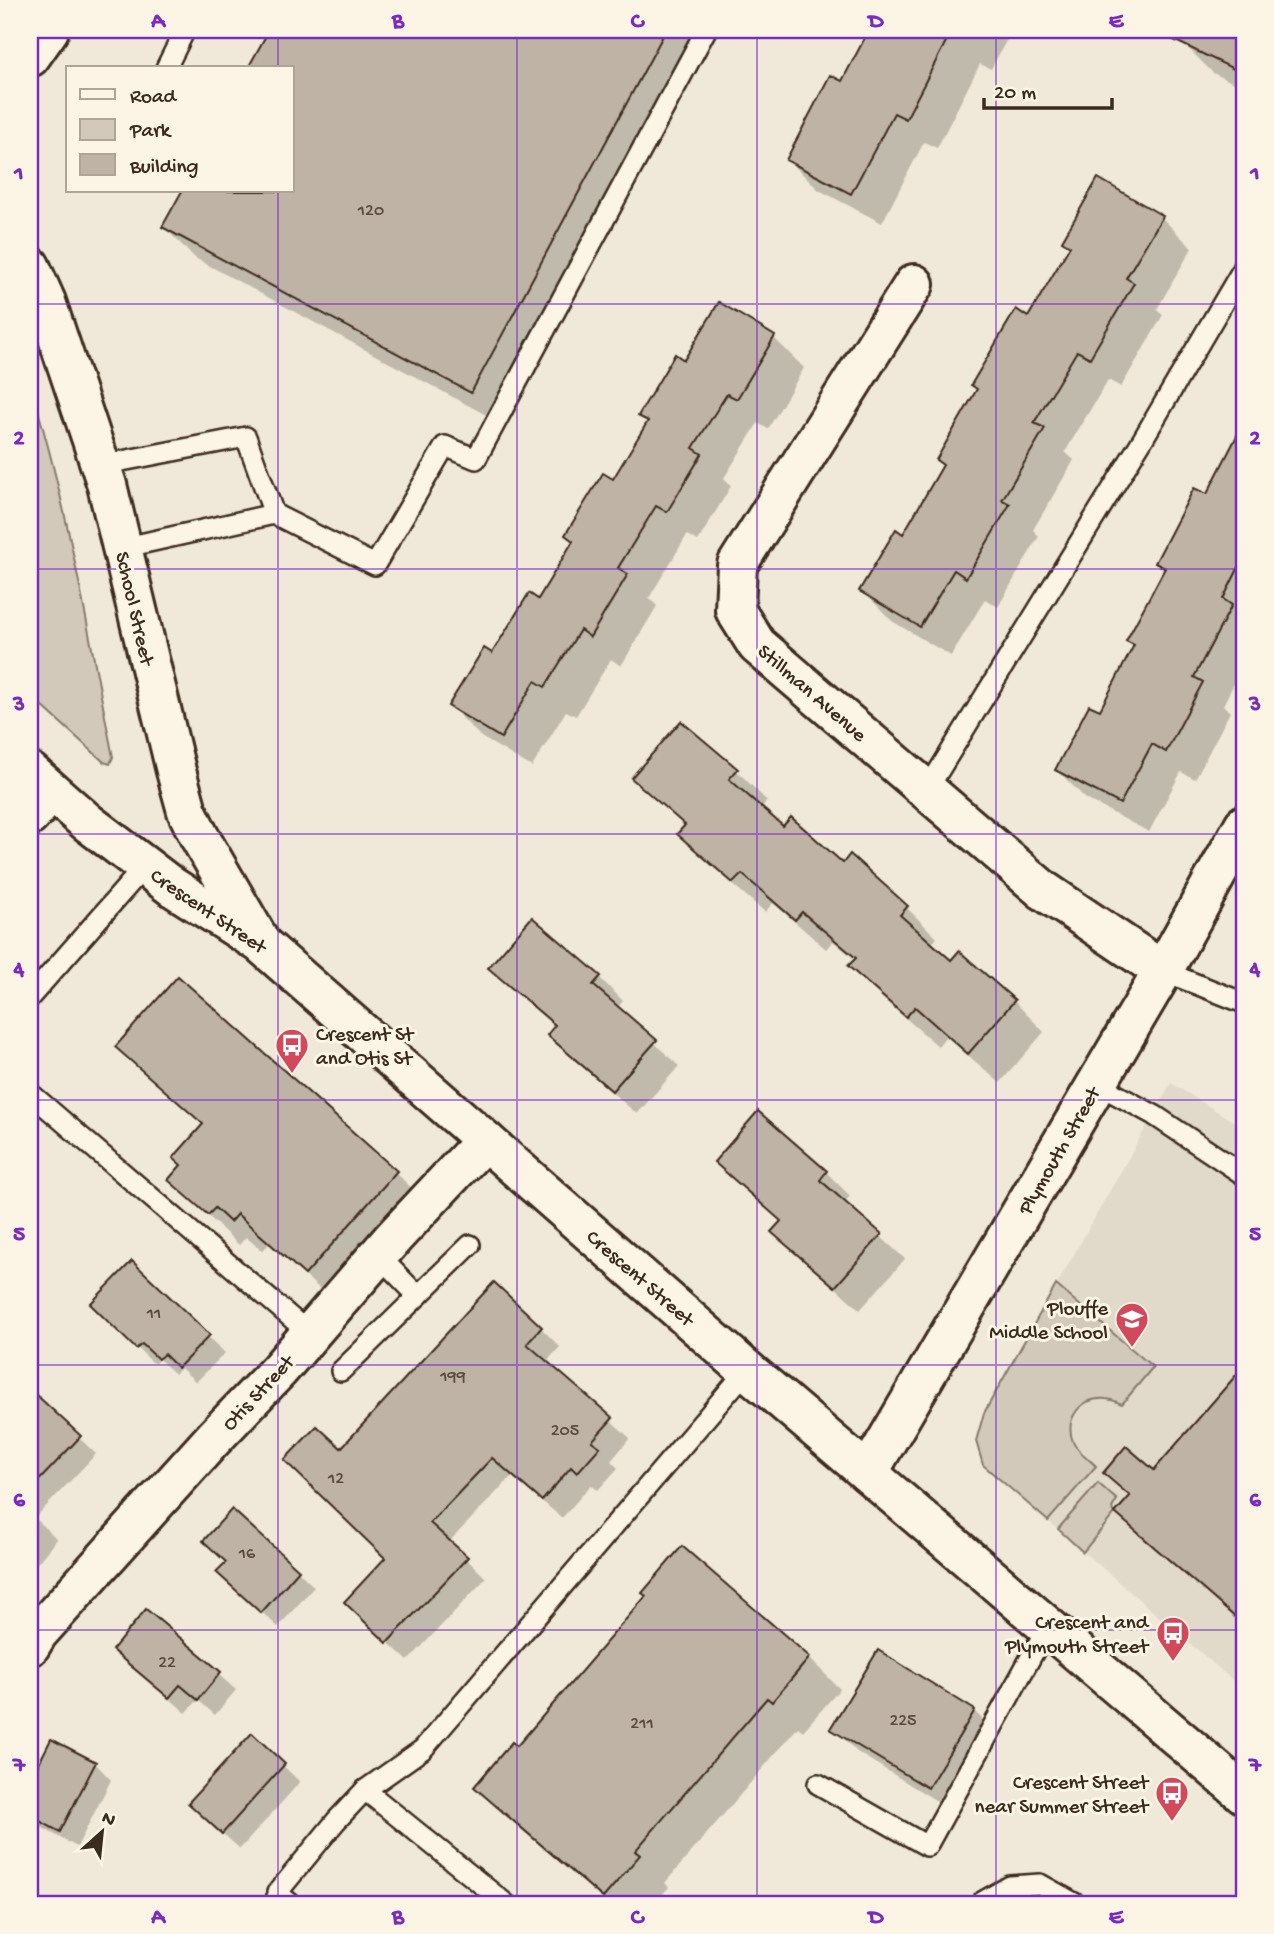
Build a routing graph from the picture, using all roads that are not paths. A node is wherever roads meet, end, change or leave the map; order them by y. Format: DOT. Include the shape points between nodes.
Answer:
graph roads {
  1 [pos="49,30"];
  2 [pos="185,30"];
  3 [pos="706,30"];
  4 [pos="30,57"];
  5 [pos="167,66"];
  6 [pos="30,266"];
  7 [pos="1244,267"];
  8 [pos="914,284"];
  9 [pos="101,465"];
  10 [pos="275,514"];
  11 [pos="122,548"];
  12 [pos="927,790"];
  13 [pos="37,793"];
  14 [pos="1244,825"];
  15 [pos="145,866"];
  16 [pos="260,943"];
  17 [pos="1163,971"];
  18 [pos="30,997"];
  19 [pos="1244,1003"];
  20 [pos="1097,1084"];
  21 [pos="30,1093"];
  22 [pos="485,1140"];
  23 [pos="1244,1175"];
  24 [pos="470,1245"];
  25 [pos="379,1256"];
  26 [pos="418,1296"];
  27 [pos="310,1334"];
  28 [pos="747,1370"];
  29 [pos="341,1371"];
  30 [pos="868,1473"];
  31 [pos="1048,1626"];
  32 [pos="30,1646"];
  33 [pos="818,1784"];
  34 [pos="365,1790"];
  35 [pos="1244,1794"];
  36 [pos="503,1903"];
  37 [pos="290,1904"];
  38 [pos="982,1904"];
  39 [pos="1076,1904"];
  1 -- 4 [label="street"];
  2 -- 5 [label="lane"];
  3 -- 10 [label="lane" via="476,459 446,446 375,565"];
  6 -- 9 [label="street, School Street"];
  7 -- 12 [label="lane"];
  8 -- 12 [label="street, Stillman Avenue" via="737,565 735,610 757,645"];
  9 -- 10 [label="lane" via="246,437"];
  9 -- 11 [label="street, School Street"];
  10 -- 11 [label="lane"];
  11 -- 16 [label="street, School Street" via="187,811"];
  12 -- 17 [label="street, Stillman Avenue" via="1043,890"];
  13 -- 15 [label="street, Crescent Street" via="87,822"];
  14 -- 17 [label="street, Plymouth Street"];
  15 -- 16 [label="street, Crescent Street"];
  15 -- 18 [label="lane"];
  16 -- 22 [label="street, Crescent Street"];
  17 -- 19 [label="lane"];
  17 -- 20 [label="street, Plymouth Street"];
  20 -- 23 [label="lane" via="1154,1115"];
  20 -- 30 [label="street, Plymouth Street"];
  21 -- 27 [label="lane"];
  22 -- 25 [label="street, Otis Street"];
  22 -- 28 [label="street, Crescent Street"];
  24 -- 26 [label="lane"];
  25 -- 26 [label="lane"];
  25 -- 27 [label="street, Otis Street"];
  26 -- 29 [label="lane"];
  27 -- 32 [label="street, Otis Street"];
  28 -- 30 [label="street, Crescent Street"];
  28 -- 34 [label="lane" via="423,1749"];
  30 -- 31 [label="street, Crescent Street"];
  31 -- 33 [label="lane" via="927,1846"];
  31 -- 35 [label="street, Crescent Street"];
  34 -- 36 [label="lane"];
  34 -- 37 [label="lane" via="277,1894"];
  38 -- 39 [label="lane" via="1010,1886 1040,1884"];
}
